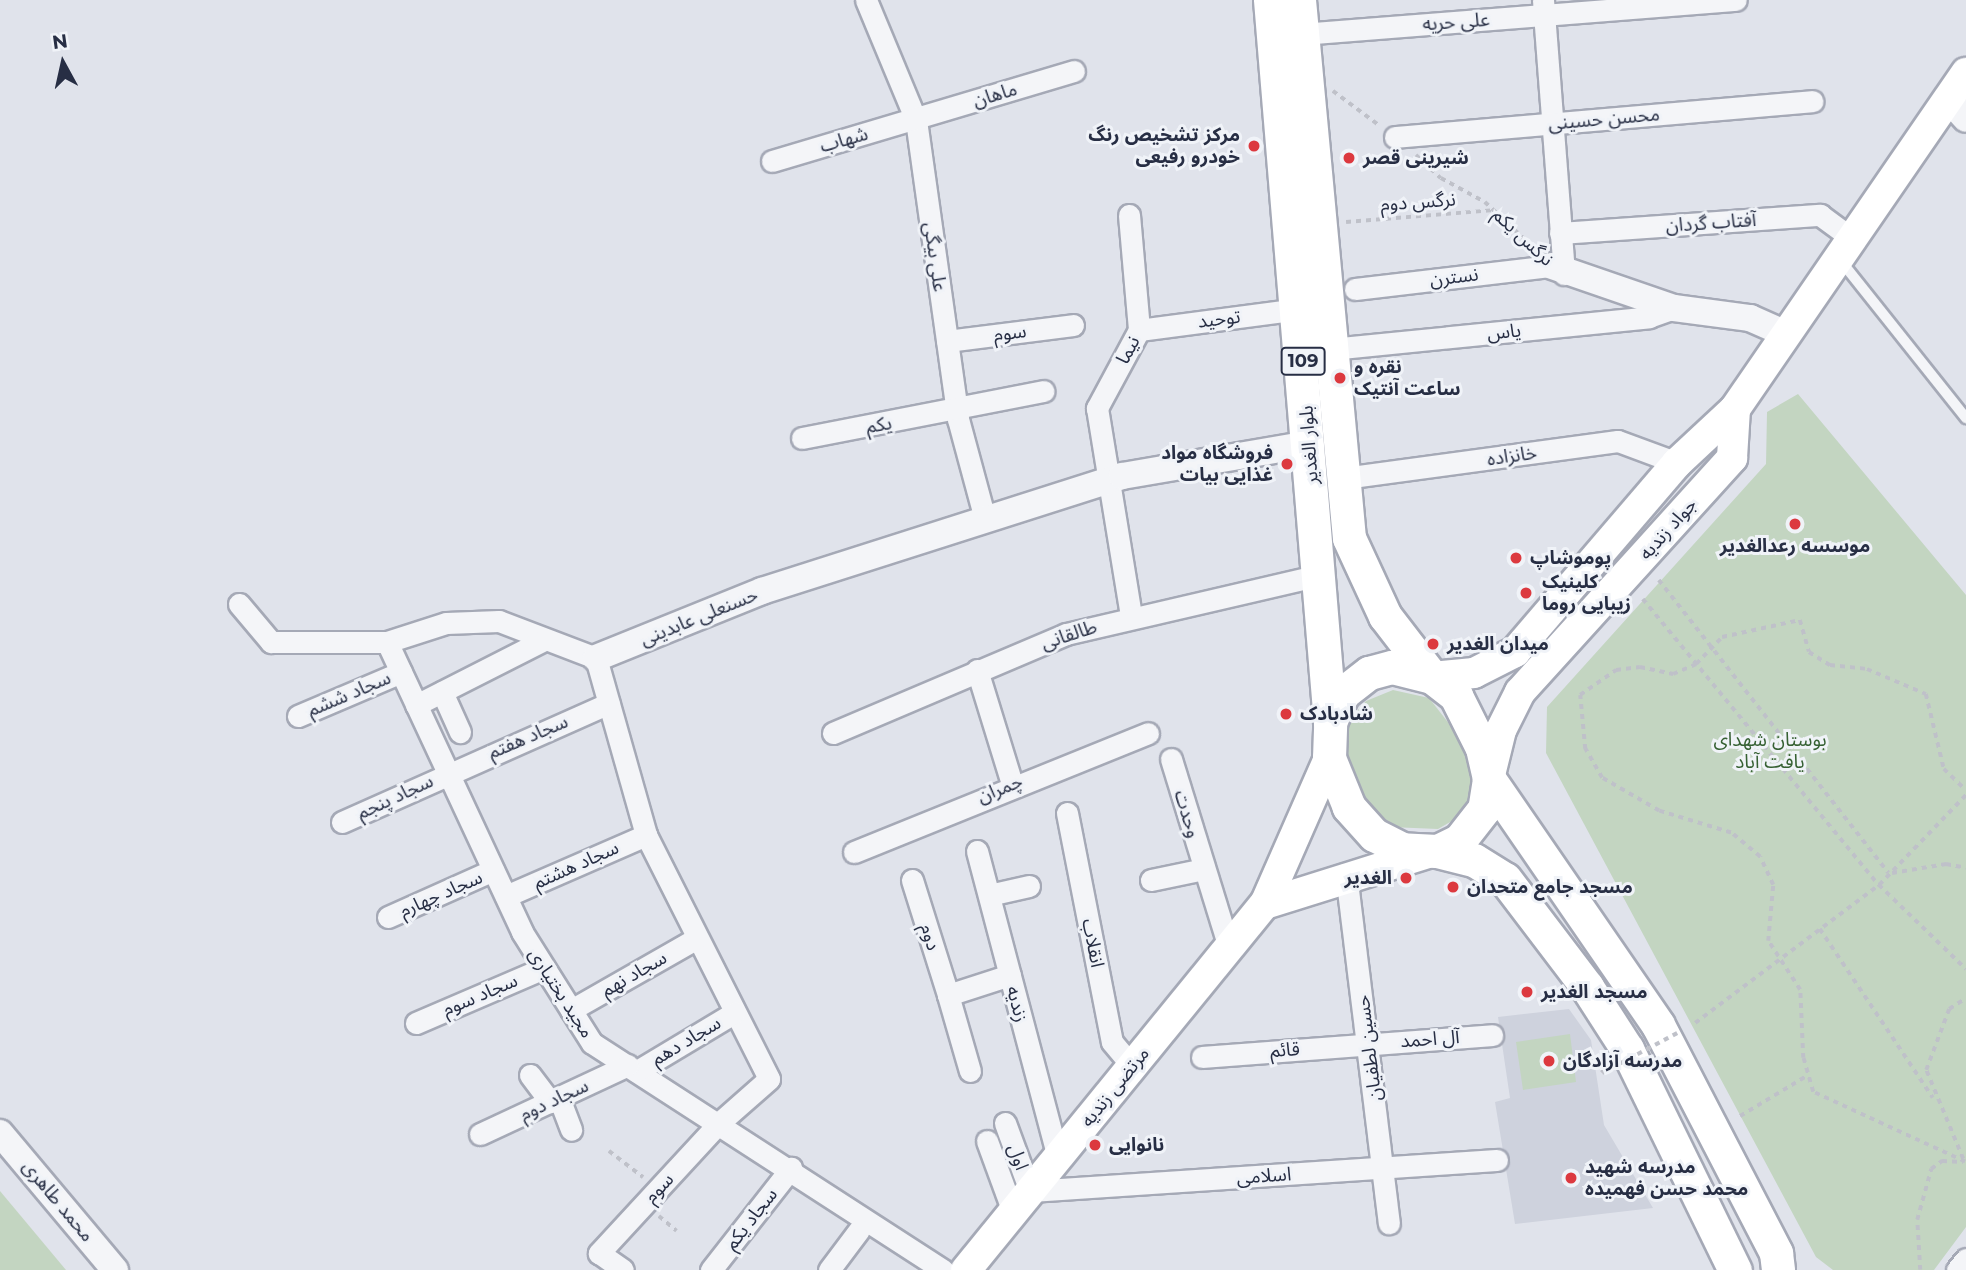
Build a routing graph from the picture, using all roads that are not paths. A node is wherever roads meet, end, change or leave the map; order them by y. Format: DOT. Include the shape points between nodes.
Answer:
graph roads {
  1 [pos="866,0"];
  2 [pos="1270,0"];
  3 [pos="1299,0"];
  4 [pos="1736,0"];
  5 [pos="1544,7"];
  6 [pos="1302,34"];
  7 [pos="1074,71"];
  8 [pos="1966,73"];
  9 [pos="1812,101"];
  10 [pos="1958,110"];
  11 [pos="916,120"];
  12 [pos="1552,123"];
  13 [pos="1395,137"];
  14 [pos="772,160"];
  15 [pos="1129,215"];
  16 [pos="1559,233"];
  17 [pos="1847,249"];
  18 [pos="1558,270"];
  19 [pos="1355,289"];
  20 [pos="1674,308"];
  21 [pos="1299,309"];
  22 [pos="1073,325"];
  23 [pos="1139,330"];
  24 [pos="1782,332"];
  25 [pos="947,341"];
  26 [pos="1331,349"];
  27 [pos="1042,391"];
  28 [pos="1735,409"];
  29 [pos="957,412"];
  30 [pos="1966,418"];
  31 [pos="802,438"];
  32 [pos="1310,444"];
  33 [pos="1677,463"];
  34 [pos="1344,478"];
  35 [pos="1111,480"];
  36 [pos="985,519"];
  37 [pos="1319,575"];
  38 [pos="239,604"];
  39 [pos="1131,616"];
  40 [pos="542,641"];
  41 [pos="387,642"];
  42 [pos="596,658"];
  43 [pos="977,670"];
  44 [pos="401,672"];
  45 [pos="1432,677"];
  46 [pos="442,692"];
  47 [pos="609,703"];
  48 [pos="416,705"];
  49 [pos="298,716"];
  50 [pos="1330,722"];
  51 [pos="460,732"];
  52 [pos="833,733"];
  53 [pos="1148,733"];
  54 [pos="1329,758"];
  55 [pos="1171,759"];
  56 [pos="447,772"];
  57 [pos="1489,779"];
  58 [pos="1012,784"];
  59 [pos="1067,813"];
  60 [pos="342,822"];
  61 [pos="646,835"];
  62 [pos="977,850"];
  63 [pos="1437,851"];
  64 [pos="854,852"];
  65 [pos="1204,869"];
  66 [pos="494,870"];
  67 [pos="1346,874"];
  68 [pos="912,880"];
  69 [pos="1151,880"];
  70 [pos="1029,886"];
  71 [pos="989,895"];
  72 [pos="1574,895"];
  73 [pos="506,896"];
  74 [pos="1265,904"];
  75 [pos="388,917"];
  76 [pos="1538,923"];
  77 [pos="697,938"];
  78 [pos="1229,948"];
  79 [pos="544,968"];
  80 [pos="1010,975"];
  81 [pos="948,995"];
  82 [pos="571,1010"];
  83 [pos="735,1012"];
  84 [pos="416,1023"];
  85 [pos="1492,1035"];
  86 [pos="1368,1044"];
  87 [pos="1202,1057"];
  88 [pos="1132,1066"];
  89 [pos="632,1068"];
  90 [pos="970,1071"];
  91 [pos="530,1075"];
  92 [pos="554,1100"];
  93 [pos="1005,1123"];
  94 [pos="718,1124"];
  95 [pos="572,1130"];
  96 [pos="0,1133"];
  97 [pos="480,1134"];
  98 [pos="987,1141"];
  99 [pos="1058,1157"];
  100 [pos="1497,1160"];
  101 [pos="791,1168"];
  102 [pos="1383,1168"];
  103 [pos="1022,1202"];
  104 [pos="1389,1223"];
  105 [pos="859,1230"];
  106 [pos="1966,1259"];
  107 [pos="1784,1264"];
  108 [pos="115,1270"];
  109 [pos="623,1270"];
  110 [pos="711,1270"];
  111 [pos="829,1270"];
  112 [pos="943,1270"];
  113 [pos="966,1270"];
  114 [pos="1735,1270"];
  115 [pos="1957,1270"];
  1 -- 11 [label="street, علی بیگی"];
  2 -- 21 [label="main road, بلوار الغدیر / 109"];
  3 -- 6 [label="main road, بلوار الغدیر / 109"];
  4 -- 5 [label="street, علی حریه"];
  5 -- 6 [label="street, علی حریه"];
  5 -- 12 [label="street"];
  6 -- 26 [label="main road, بلوار الغدیر / 109"];
  7 -- 11 [label="street, ماهان"];
  8 -- 10 [label="main road, جواد زندیه"];
  9 -- 12 [label="street, محسن حسینی"];
  10 -- 17 [label="main road, جواد زندیه"];
  11 -- 14 [label="street, شهاب"];
  11 -- 25 [label="street, علی بیگی"];
  12 -- 13 [label="street, محسن حسینی"];
  12 -- 16 [label="street"];
  15 -- 23 [label="street, نیما"];
  16 -- 17 [label="street, آفتاب گردان" via="1821,215"];
  16 -- 18 [label="street"];
  17 -- 24 [label="main road, جواد زندیه"];
  17 -- 30 [label="lane"];
  18 -- 19 [label="street, نسترن"];
  18 -- 20 [label="street, نرگس یکم"];
  20 -- 24 [label="street, نرگس یکم" via="1749,318"];
  20 -- 26 [label="street, یاس" via="1649,317"];
  21 -- 23 [label="street, توحید"];
  21 -- 32 [label="main road, بلوار الغدیر / 109"];
  22 -- 25 [label="street, سوم"];
  23 -- 35 [label="street, نیما" via="1097,408"];
  24 -- 28 [label="main road, جواد زندیه"];
  25 -- 29 [label="street, علی بیگی"];
  26 -- 34 [label="main road, بلوار الغدیر / 109"];
  27 -- 29 [label="street"];
  28 -- 33 [label="main road, جواد زندیه"];
  28 -- 57 [label="main road, جواد زندیه" via="1732,458 1520,692 1501,730"];
  29 -- 31 [label="street, یکم"];
  29 -- 36 [label="street, علی بیگی"];
  32 -- 35 [label="street, حسنعلی عابدینی"];
  32 -- 37 [label="main road, بلوار الغدیر / 109"];
  33 -- 34 [label="street, خانزاده" via="1618,441"];
  33 -- 45 [label="main road, جواد زندیه" via="1515,652 1474,673"];
  34 -- 45 [label="main road, بلوار الغدیر / 109" via="1349,538 1365,580"];
  35 -- 36 [label="street, حسنعلی عابدینی"];
  35 -- 39 [label="street, نیما"];
  36 -- 42 [label="street, حسنعلی عابدینی" via="762,591"];
  37 -- 39 [label="street, طالقانی"];
  37 -- 50 [label="main road, بلوار الغدیر / 109"];
  38 -- 41 [label="street" via="271,642"];
  39 -- 43 [label="street, طالقانی"];
  40 -- 41 [label="street" via="499,621 446,623"];
  40 -- 42 [label="street"];
  40 -- 46 [label="street"];
  41 -- 44 [label="street, مجید بختیاری"];
  42 -- 47 [label="street"];
  43 -- 52 [label="street, طالقانی"];
  43 -- 58 [label="street"];
  44 -- 48 [label="street, مجید بختیاری"];
  44 -- 49 [label="street, سجاد ششم"];
  45 -- 50 [label="main road" via="1392,667 1369,673 1343,693"];
  45 -- 57 [label="main road" via="1470,719"];
  46 -- 48 [label="street"];
  46 -- 51 [label="street"];
  47 -- 56 [label="street, سجاد هفتم"];
  47 -- 61 [label="street"];
  48 -- 56 [label="street, مجید بختیاری"];
  50 -- 54 [label="main road"];
  53 -- 58 [label="street, چمران"];
  54 -- 63 [label="main road" via="1349,807 1374,835 1402,849"];
  54 -- 74 [label="main road"];
  55 -- 65 [label="street, وحدت"];
  56 -- 60 [label="street, سجاد پنجم"];
  56 -- 66 [label="street, مجید بختیاری"];
  57 -- 63 [label="main road" via="1476,824"];
  57 -- 72 [label="main road"];
  58 -- 64 [label="street, چمران"];
  59 -- 88 [label="street, انقلاب" via="1112,1042"];
  61 -- 73 [label="street, سجاد هشتم"];
  61 -- 77 [label="street"];
  62 -- 71 [label="street, زندیه"];
  63 -- 67 [label="main road"];
  63 -- 76 [label="main road" via="1474,860 1505,879"];
  65 -- 69 [label="street"];
  65 -- 78 [label="street, وحدت"];
  66 -- 73 [label="street, مجید بختیاری"];
  66 -- 75 [label="street, سجاد چهارم"];
  67 -- 74 [label="main road"];
  67 -- 86 [label="street, حسین لطفیان"];
  68 -- 81 [label="street, دوم"];
  70 -- 71 [label="street"];
  71 -- 80 [label="street, زندیه"];
  72 -- 76 [label="main road"];
  72 -- 107 [label="main road" via="1658,1025"];
  73 -- 79 [label="street, مجید بختیاری"];
  74 -- 78 [label="main road, مرتضی زندیه"];
  76 -- 114 [label="main road" via="1627,1049"];
  77 -- 82 [label="street, سجاد نهم"];
  77 -- 83 [label="street"];
  78 -- 88 [label="main road, مرتضی زندیه"];
  79 -- 82 [label="street, مجید بختیاری"];
  79 -- 84 [label="street, سجاد سوم"];
  80 -- 81 [label="street"];
  80 -- 99 [label="street, زندیه"];
  81 -- 90 [label="street, دوم"];
  82 -- 89 [label="street, مجید بختیاری" via="592,1043"];
  83 -- 89 [label="street, سجاد دهم"];
  83 -- 94 [label="street" via="769,1079"];
  85 -- 86 [label="street, آل احمد"];
  86 -- 87 [label="street, قائم"];
  86 -- 102 [label="street, حسین لطفیان"];
  88 -- 99 [label="main road, مرتضی زندیه"];
  89 -- 92 [label="street, سجاد دوم"];
  89 -- 94 [label="street, مجید بختیاری"];
  91 -- 92 [label="street"];
  92 -- 95 [label="street"];
  92 -- 97 [label="street, سجاد دوم"];
  93 -- 103 [label="street, اول"];
  94 -- 101 [label="street, مجید بختیاری"];
  94 -- 109 [label="street, سوم" via="600,1252"];
  96 -- 108 [label="street, محمد طاهری"];
  98 -- 103 [label="street"];
  99 -- 103 [label="main road, مرتضی زندیه"];
  100 -- 102 [label="street, اسلامی"];
  101 -- 110 [label="street, سجاد یکم"];
  101 -- 112 [label="street, مجید بختیاری"];
  102 -- 103 [label="street, اسلامی"];
  102 -- 104 [label="street, حسین لطفیان"];
  103 -- 113 [label="main road, مرتضی زندیه"];
  105 -- 111 [label="street"];
  106 -- 115 [label="street"];
}
